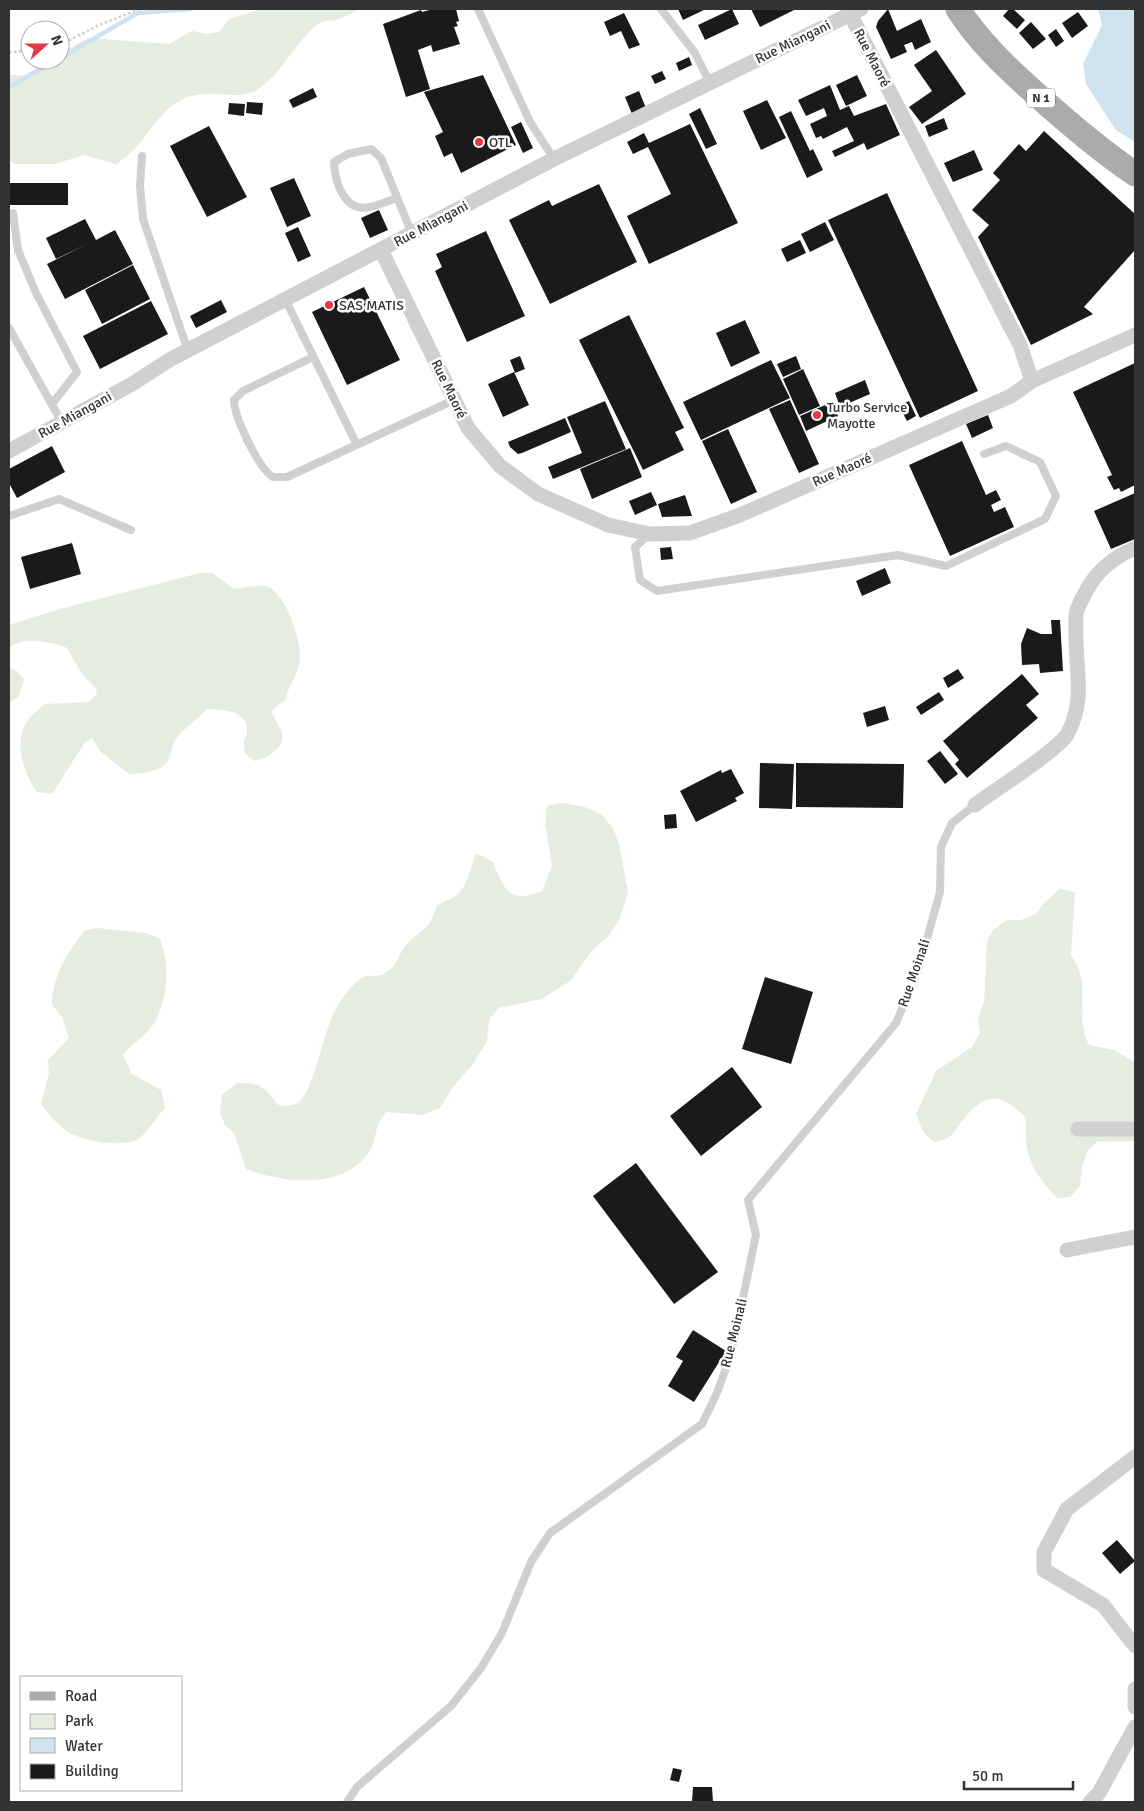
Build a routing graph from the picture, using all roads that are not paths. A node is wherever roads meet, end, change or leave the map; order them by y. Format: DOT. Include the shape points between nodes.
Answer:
graph roads {
  1 [pos="478,9"];
  2 [pos="661,9"];
  3 [pos="972,11"];
  4 [pos="855,12"];
  5 [pos="710,83"];
  6 [pos="142,156"];
  7 [pos="554,159"];
  8 [pos="1135,162"];
  9 [pos="1135,174"];
  10 [pos="396,198"];
  11 [pos="13,213"];
  12 [pos="412,234"];
  13 [pos="381,250"];
  14 [pos="285,299"];
  15 [pos="9,328"];
  16 [pos="1135,336"];
  17 [pos="188,351"];
  18 [pos="313,357"];
  19 [pos="1032,382"];
  20 [pos="454,400"];
  21 [pos="52,404"];
  22 [pos="62,421"];
  23 [pos="357,445"];
  24 [pos="9,451"];
  25 [pos="984,454"];
  26 [pos="9,516"];
  27 [pos="131,530"];
  28 [pos="650,534"];
  29 [pos="1135,548"];
  30 [pos="975,804"];
  31 [pos="1078,1129"];
  32 [pos="1135,1129"];
  33 [pos="1135,1238"];
  34 [pos="1068,1250"];
  35 [pos="1135,1457"];
  36 [pos="1135,1646"];
  37 [pos="1135,1689"];
  38 [pos="1135,1706"];
  39 [pos="1135,1726"];
  40 [pos="347,1802"];
  41 [pos="1090,1802"];
  1 -- 7 [label="lane" via="530,122"];
  2 -- 5 [label="lane" via="695,53"];
  3 -- 8 [label="main road, N 1" via="1060,99"];
  3 -- 9 [label="main road, N 1" via="985,45 1075,129"];
  4 -- 5 [label="street, Rue Miangani"];
  4 -- 19 [label="street, Rue Maoré" via="1020,345"];
  5 -- 7 [label="street, Rue Miangani"];
  6 -- 17 [label="lane" via="143,219"];
  7 -- 12 [label="street, Rue Miangani"];
  10 -- 10 [label="lane" via="381,158 371,149 348,154 334,162 334,176 342,196 354,205 368,208"];
  10 -- 12 [label="lane"];
  11 -- 21 [label="lane" via="18,250 36,293 77,372"];
  12 -- 13 [label="street, Rue Miangani"];
  13 -- 14 [label="street, Rue Miangani"];
  13 -- 20 [label="street, Rue Maoré"];
  14 -- 17 [label="street, Rue Miangani"];
  14 -- 18 [label="lane"];
  15 -- 21 [label="lane"];
  16 -- 19 [label="street"];
  17 -- 22 [label="street, Rue Miangani"];
  18 -- 23 [label="lane"];
  18 -- 23 [label="lane" via="237,395 234,407 262,466 268,474 287,477"];
  19 -- 28 [label="street, Rue Maoré" via="1011,396 740,515 690,533"];
  20 -- 23 [label="lane"];
  20 -- 28 [label="street, Rue Maoré" via="468,428 500,466 538,494 608,525"];
  21 -- 22 [label="lane"];
  22 -- 24 [label="street, Rue Miangani"];
  25 -- 28 [label="lane" via="1006,446 1040,462 1056,496 1045,519 946,566 898,556 657,592 640,580 636,547"];
  26 -- 27 [label="lane" via="59,499"];
  29 -- 30 [label="street, Rue Moinali" via="1119,555 1099,572 1077,611 1080,683 1076,714 1067,735 1052,750"];
  30 -- 40 [label="lane, Rue Moinali" via="952,823 941,847 940,892 918,971 896,1023 748,1200 756,1235 732,1351 702,1424 550,1533 531,1562 502,1633 481,1668 451,1706 358,1787"];
  31 -- 32 [label="street"];
  33 -- 34 [label="street"];
  35 -- 36 [label="street" via="1067,1509 1044,1552 1044,1570 1103,1605"];
  37 -- 38 [label="street"];
  39 -- 41 [label="street" via="1099,1793"];
}
